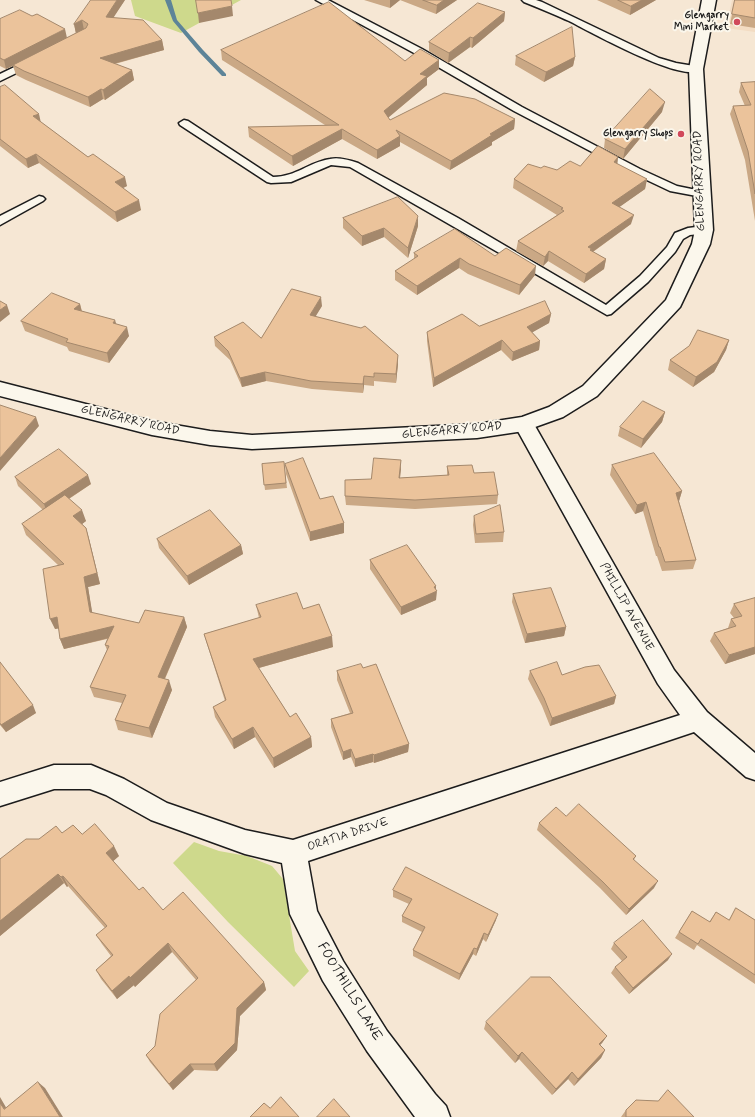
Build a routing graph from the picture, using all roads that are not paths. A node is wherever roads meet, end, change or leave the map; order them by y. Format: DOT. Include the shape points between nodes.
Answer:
graph roads {
  1 [pos="321,0"];
  2 [pos="527,0"];
  3 [pos="709,0"];
  4 [pos="42,56"];
  5 [pos="696,69"];
  6 [pos="0,78"];
  7 [pos="184,123"];
  8 [pos="702,194"];
  9 [pos="39,199"];
  10 [pos="0,221"];
  11 [pos="704,230"];
  12 [pos="0,389"];
  13 [pos="524,424"];
  14 [pos="698,720"];
  15 [pos="755,769"];
  16 [pos="0,794"];
  17 [pos="293,853"];
  18 [pos="435,1117"];
  1 -- 8 [label="lane" via="418,51 518,110 636,171 674,189"];
  2 -- 5 [label="lane" via="655,60 681,69"];
  3 -- 5 [label="main road, GLENGARRY ROAD"];
  4 -- 6 [label="lane"];
  5 -- 8 [label="main road, GLENGARRY ROAD"];
  7 -- 11 [label="lane" via="271,180 287,180 331,162 354,165 607,311 644,279 671,249 679,236"];
  8 -- 11 [label="main road, GLENGARRY ROAD"];
  9 -- 10 [label="lane"];
  11 -- 13 [label="main road, GLENGARRY ROAD" via="674,303 590,391 556,412"];
  12 -- 13 [label="main road, GLENGARRY ROAD" via="152,428 252,442 477,431"];
  13 -- 14 [label="main road, PHILLIP AVENUE" via="666,677"];
  14 -- 15 [label="main road, PHILLIP AVENUE"];
  14 -- 17 [label="main road, ORATIA DRIVE"];
  16 -- 17 [label="main road, ORATIA DRIVE" via="54,777 91,777 160,812 245,842"];
  17 -- 18 [label="main road, FOOTHILLS LANE" via="304,914 333,971 377,1041"];
}
